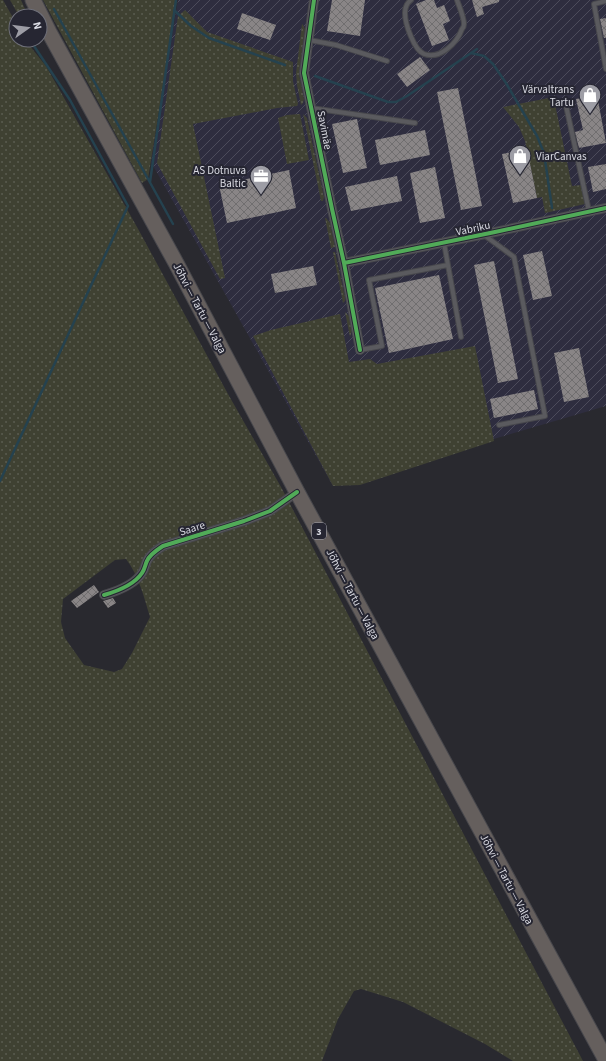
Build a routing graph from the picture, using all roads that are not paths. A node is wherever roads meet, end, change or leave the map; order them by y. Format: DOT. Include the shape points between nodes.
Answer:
graph roads {
  1 [pos="33,0"];
  2 [pos="314,0"];
  3 [pos="411,0"];
  4 [pos="457,0"];
  5 [pos="606,1"];
  6 [pos="309,40"];
  7 [pos="387,61"];
  8 [pos="606,69"];
  9 [pos="565,101"];
  10 [pos="311,108"];
  11 [pos="415,123"];
  12 [pos="606,208"];
  13 [pos="589,212"];
  14 [pos="484,235"];
  15 [pos="444,243"];
  16 [pos="344,263"];
  17 [pos="448,265"];
  18 [pos="461,337"];
  19 [pos="360,350"];
  20 [pos="499,425"];
  21 [pos="297,492"];
  22 [pos="104,595"];
  23 [pos="606,1060"];
  1 -- 21 [label="highway, Jõhvi — Tartu — Valga / 3"];
  2 -- 6 [label="street, Savimäe"];
  3 -- 4 [label="lane" via="407,2 405,13 407,26 413,42 422,53 430,55 451,46 460,36 464,24"];
  5 -- 8 [label="lane" via="594,4"];
  6 -- 7 [label="lane" via="336,45"];
  6 -- 10 [label="street, Savimäe" via="304,72"];
  9 -- 13 [label="lane"];
  10 -- 11 [label="lane"];
  10 -- 16 [label="street, Savimäe"];
  12 -- 13 [label="street, Vabriku"];
  13 -- 14 [label="street, Vabriku"];
  14 -- 15 [label="street, Vabriku"];
  14 -- 20 [label="lane" via="514,257 545,416"];
  15 -- 16 [label="street, Vabriku"];
  15 -- 17 [label="lane"];
  16 -- 19 [label="street, Savimäe"];
  17 -- 18 [label="lane"];
  17 -- 19 [label="lane" via="369,280 382,346"];
  21 -- 22 [label="street, Saare" via="270,511 163,546 147,559 137,580"];
  21 -- 23 [label="highway, Jõhvi — Tartu — Valga / 3"];
}
